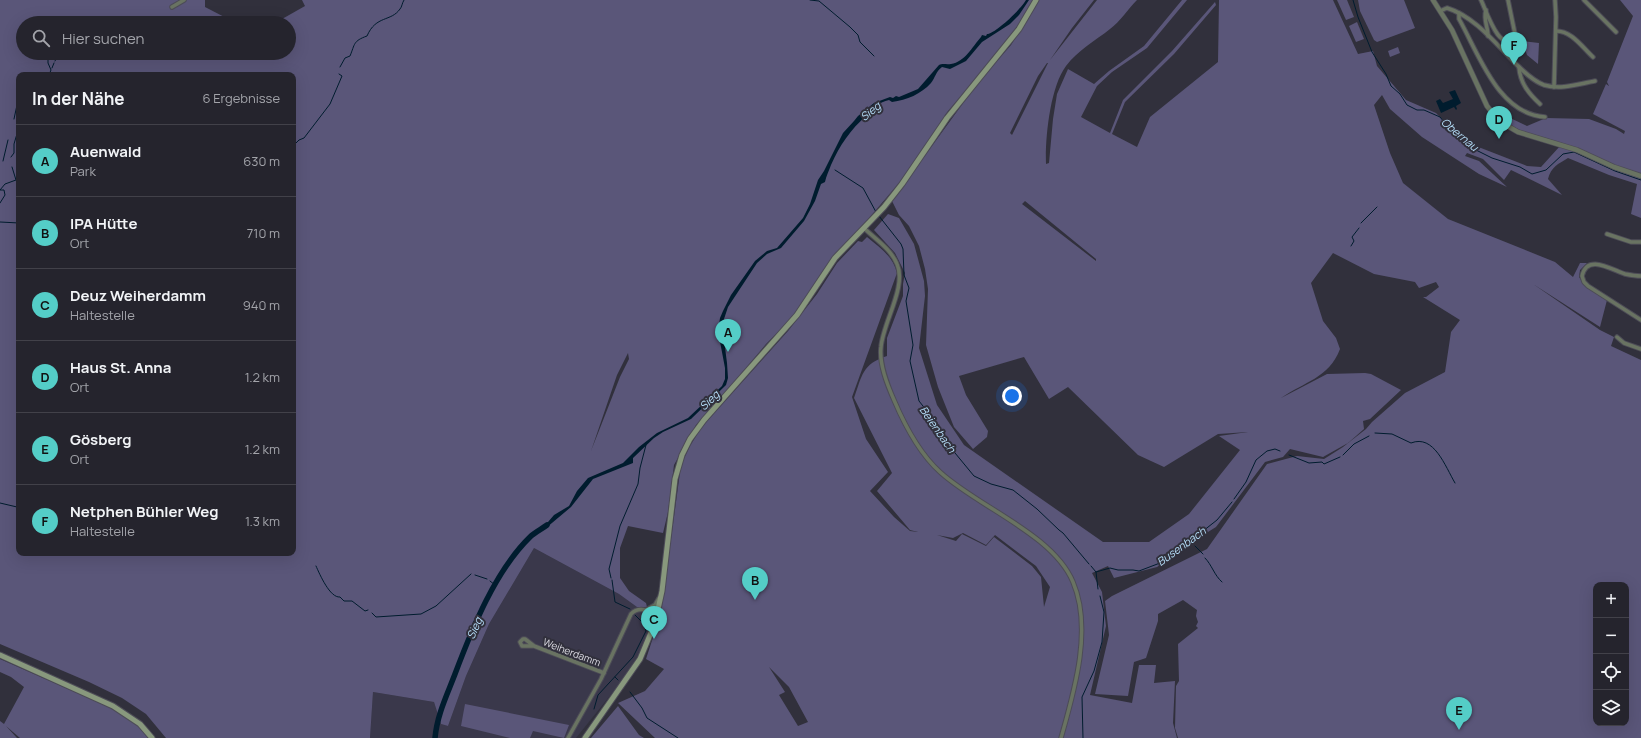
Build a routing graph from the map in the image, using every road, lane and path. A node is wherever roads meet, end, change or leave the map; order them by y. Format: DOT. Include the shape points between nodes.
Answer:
graph roads {
  1 [pos="184,0"];
  2 [pos="1036,0"];
  3 [pos="1433,0"];
  4 [pos="1481,0"];
  5 [pos="1508,0"];
  6 [pos="1555,0"];
  7 [pos="1584,0"];
  8 [pos="172,7"];
  9 [pos="1486,10"];
  10 [pos="1440,11"];
  11 [pos="1459,13"];
  12 [pos="1556,31"];
  13 [pos="1616,32"];
  14 [pos="1488,36"];
  15 [pos="1593,57"];
  16 [pos="1520,67"];
  17 [pos="1595,81"];
  18 [pos="1554,87"];
  19 [pos="1540,104"];
  20 [pos="1545,117"];
  21 [pos="1641,176"];
  22 [pos="864,228"];
  23 [pos="1607,234"];
  24 [pos="1641,242"];
  25 [pos="1640,276"];
  26 [pos="1641,281"];
  27 [pos="1641,320"];
  28 [pos="1617,337"];
  29 [pos="1641,349"];
  30 [pos="662,594"];
  31 [pos="646,610"];
  32 [pos="658,613"];
  33 [pos="534,646"];
  34 [pos="0,655"];
  35 [pos="604,673"];
  36 [pos="152,738"];
  37 [pos="568,738"];
  38 [pos="585,738"];
  39 [pos="1061,738"];
  1 -- 8 [label="street"];
  2 -- 22 [label="main road" via="1019,29 947,118 884,207"];
  3 -- 10 [label="street"];
  4 -- 9 [label="street"];
  5 -- 9 [label="street" via="1515,34 1508,41 1503,41 1498,36"];
  6 -- 12 [label="street"];
  7 -- 13 [label="street"];
  9 -- 14 [label="street" via="1484,14"];
  10 -- 11 [label="street" via="1447,8"];
  10 -- 21 [label="street" via="1452,30 1487,106 1500,121 1518,132 1577,150 1620,170"];
  11 -- 14 [label="street"];
  11 -- 20 [label="street" via="1459,19 1498,90 1522,110"];
  12 -- 15 [label="street" via="1569,34"];
  12 -- 18 [label="street"];
  14 -- 16 [label="street"];
  16 -- 18 [label="street" via="1537,82"];
  16 -- 19 [label="street" via="1524,86"];
  17 -- 18 [label="street"];
  22 -- 30 [label="main road" via="835,258 797,315 704,420 686,446 673,488"];
  22 -- 39 [label="street" via="889,252 898,269 897,290 880,351 890,391 914,439 929,460 949,480 1045,546 1063,565 1073,582 1080,616 1081,646"];
  23 -- 24 [label="street" via="1631,242"];
  25 -- 26 [label="street"];
  25 -- 27 [label="street" via="1594,264 1585,269 1582,276 1588,286"];
  28 -- 29 [label="street" via="1624,343"];
  30 -- 31 [label="street, Weiherdamm" via="655,605"];
  30 -- 32 [label="main road"];
  31 -- 32 [label="street"];
  31 -- 35 [label="street, Weiherdamm" via="638,610 631,614"];
  32 -- 38 [label="main road" via="640,659"];
  33 -- 35 [label="street, Weiherdamm"];
  34 -- 36 [label="main road" via="113,706 136,721"];
  35 -- 37 [label="street, Weiherdamm"];
}
